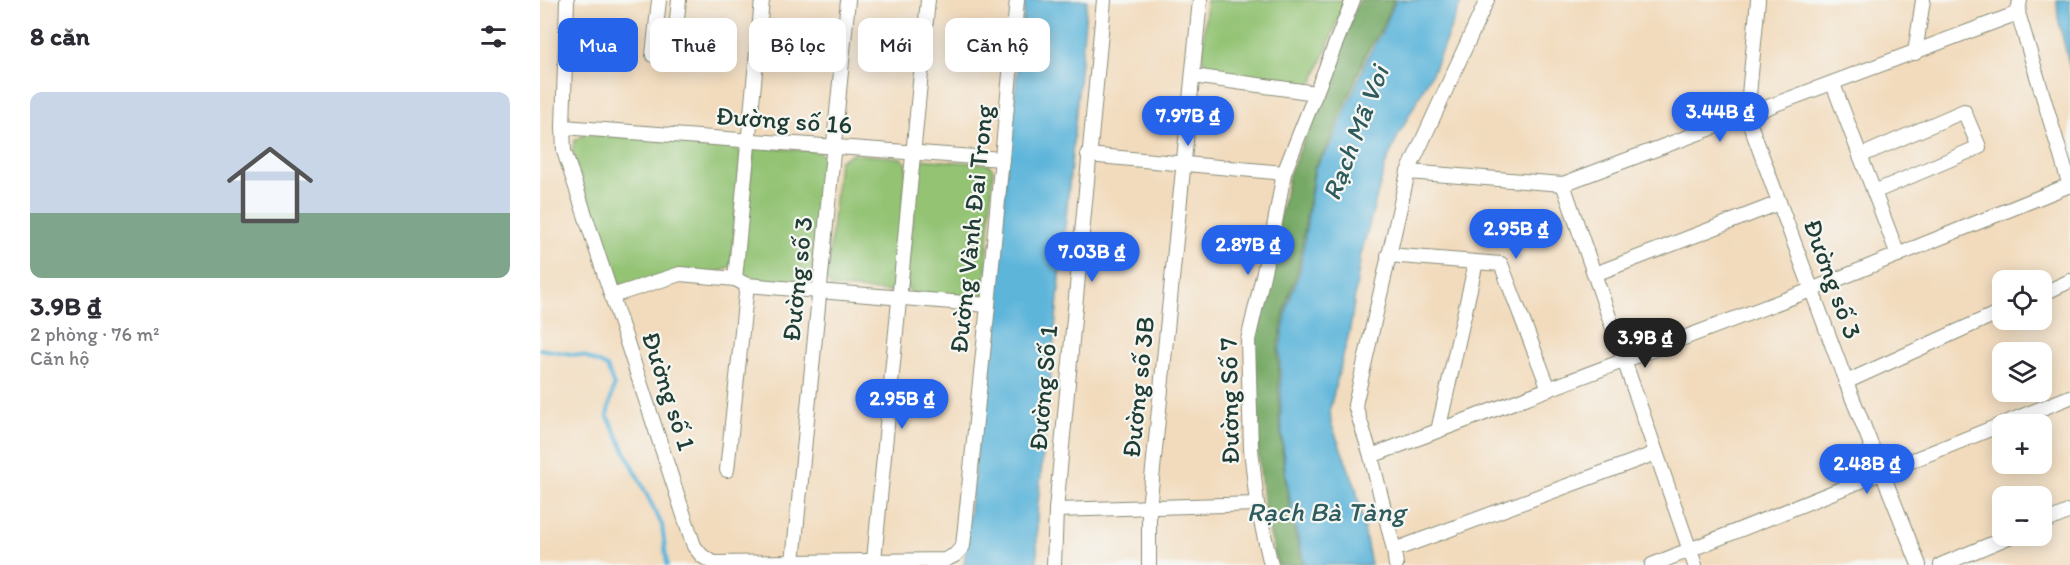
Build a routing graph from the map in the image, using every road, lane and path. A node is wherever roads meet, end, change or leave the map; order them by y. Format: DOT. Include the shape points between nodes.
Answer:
graph roads {
  1 [pos="567,0"];
  2 [pos="659,0"];
  3 [pos="679,0"];
  4 [pos="762,0"];
  5 [pos="848,0"];
  6 [pos="928,0"];
  7 [pos="1017,0"];
  8 [pos="1104,0"];
  9 [pos="1200,0"];
  10 [pos="1353,0"];
  11 [pos="1487,0"];
  12 [pos="1758,0"];
  13 [pos="1923,0"];
  14 [pos="2019,7"];
  15 [pos="1915,52"];
  16 [pos="1193,76"];
  17 [pos="1833,84"];
  18 [pos="1316,93"];
  19 [pos="1748,116"];
  20 [pos="563,127"];
  21 [pos="747,141"];
  22 [pos="833,147"];
  23 [pos="914,153"];
  24 [pos="1088,155"];
  25 [pos="1860,156"];
  26 [pos="1002,159"];
  27 [pos="1185,163"];
  28 [pos="1408,172"];
  29 [pos="1284,174"];
  30 [pos="1563,184"];
  31 [pos="2070,186"];
  32 [pos="1874,192"];
  33 [pos="1779,203"];
  34 [pos="1388,255"];
  35 [pos="1898,255"];
  36 [pos="1476,262"];
  37 [pos="1595,274"];
  38 [pos="2070,281"];
  39 [pos="741,282"];
  40 [pos="2052,289"];
  41 [pos="820,290"];
  42 [pos="1811,290"];
  43 [pos="612,296"];
  44 [pos="900,297"];
  45 [pos="988,305"];
  46 [pos="1992,316"];
  47 [pos="1625,360"];
  48 [pos="1846,382"];
  49 [pos="1549,389"];
  50 [pos="2070,397"];
  51 [pos="1438,431"];
  52 [pos="1656,453"];
  53 [pos="1371,456"];
  54 [pos="727,470"];
  55 [pos="1881,472"];
  56 [pos="1257,504"];
  57 [pos="1149,508"];
  58 [pos="1056,510"];
  59 [pos="2070,511"];
  60 [pos="2052,519"];
  61 [pos="1992,544"];
  62 [pos="1394,550"];
  63 [pos="1689,550"];
  64 [pos="874,560"];
  65 [pos="945,560"];
  66 [pos="793,562"];
  67 [pos="1054,565"];
  68 [pos="1149,565"];
  69 [pos="1271,565"];
  70 [pos="1396,565"];
  71 [pos="1652,565"];
  72 [pos="1695,565"];
  73 [pos="1919,565"];
  74 [pos="1941,565"];
  1 -- 20 [label="street, Đường số 1"];
  2 -- 3 [label="street" via="653,55 674,56"];
  4 -- 21 [label="street, Đường số 3"];
  5 -- 22 [label="street, Đường số 3"];
  6 -- 23 [label="street"];
  7 -- 26 [label="street, Đường Vành Đai Trong"];
  8 -- 24 [label="street, Đường Số 1"];
  9 -- 16 [label="street, Đường số 3B"];
  10 -- 18 [label="street, Đường Số 7"];
  11 -- 28 [label="street"];
  12 -- 19 [label="street, Đường số 3"];
  13 -- 15 [label="street"];
  14 -- 15 [label="street"];
  14 -- 31 [label="street"];
  15 -- 17 [label="street"];
  16 -- 18 [label="street"];
  16 -- 27 [label="street, Đường số 3B"];
  17 -- 19 [label="street"];
  17 -- 25 [label="street"];
  18 -- 29 [label="street, Đường Số 7"];
  19 -- 30 [label="street"];
  19 -- 33 [label="street, Đường số 3"];
  20 -- 21 [label="street, Đường số 16"];
  20 -- 43 [label="street, Đường số 1" via="564,152"];
  21 -- 22 [label="street, Đường số 16"];
  21 -- 39 [label="street, Đường số 3"];
  22 -- 23 [label="street, Đường số 16"];
  22 -- 41 [label="street, Đường số 3"];
  23 -- 26 [label="street, Đường số 16"];
  23 -- 44 [label="street"];
  24 -- 27 [label="street"];
  24 -- 58 [label="street, Đường Số 1"];
  25 -- 32 [label="street"];
  25 -- 32 [label="street" via="1964,111 1979,147"];
  26 -- 45 [label="street, Đường Vành Đai Trong"];
  27 -- 29 [label="street"];
  27 -- 57 [label="street, Đường số 3B"];
  28 -- 30 [label="street"];
  28 -- 34 [label="street"];
  29 -- 56 [label="street, Đường Số 7" via="1248,340"];
  30 -- 37 [label="street"];
  31 -- 35 [label="street"];
  32 -- 35 [label="street"];
  33 -- 37 [label="street"];
  33 -- 42 [label="street, Đường số 3"];
  34 -- 36 [label="street"];
  34 -- 53 [label="street" via="1355,405"];
  35 -- 42 [label="street"];
  36 -- 49 [label="street" via="1501,264"];
  36 -- 51 [label="street"];
  37 -- 47 [label="street"];
  38 -- 40 [label="street"];
  39 -- 41 [label="street"];
  39 -- 43 [label="street" via="680,274"];
  39 -- 54 [label="street, Đường số 3"];
  41 -- 44 [label="street"];
  41 -- 66 [label="street, Đường số 3"];
  42 -- 47 [label="street"];
  42 -- 48 [label="street, Đường số 3"];
  43 -- 66 [label="street, Đường số 1" via="694,546 714,563"];
  44 -- 45 [label="street"];
  44 -- 64 [label="street"];
  45 -- 65 [label="street, Đường Vành Đai Trong" via="963,546"];
  46 -- 48 [label="street"];
  47 -- 49 [label="street"];
  47 -- 52 [label="street"];
  48 -- 55 [label="street, Đường số 3"];
  49 -- 51 [label="street"];
  50 -- 55 [label="street"];
  51 -- 53 [label="street"];
  52 -- 62 [label="street"];
  52 -- 63 [label="street"];
  53 -- 62 [label="street"];
  55 -- 63 [label="street"];
  55 -- 73 [label="street, Đường số 3"];
  56 -- 57 [label="street"];
  56 -- 69 [label="street, Đường Số 7"];
  57 -- 58 [label="street"];
  57 -- 68 [label="street, Đường số 3B"];
  58 -- 67 [label="street, Đường Số 1"];
  59 -- 60 [label="street"];
  61 -- 74 [label="street"];
  62 -- 70 [label="street"];
  63 -- 71 [label="street"];
  63 -- 72 [label="street"];
  64 -- 65 [label="street, Đường số 1"];
  64 -- 66 [label="street, Đường số 1"];
}
